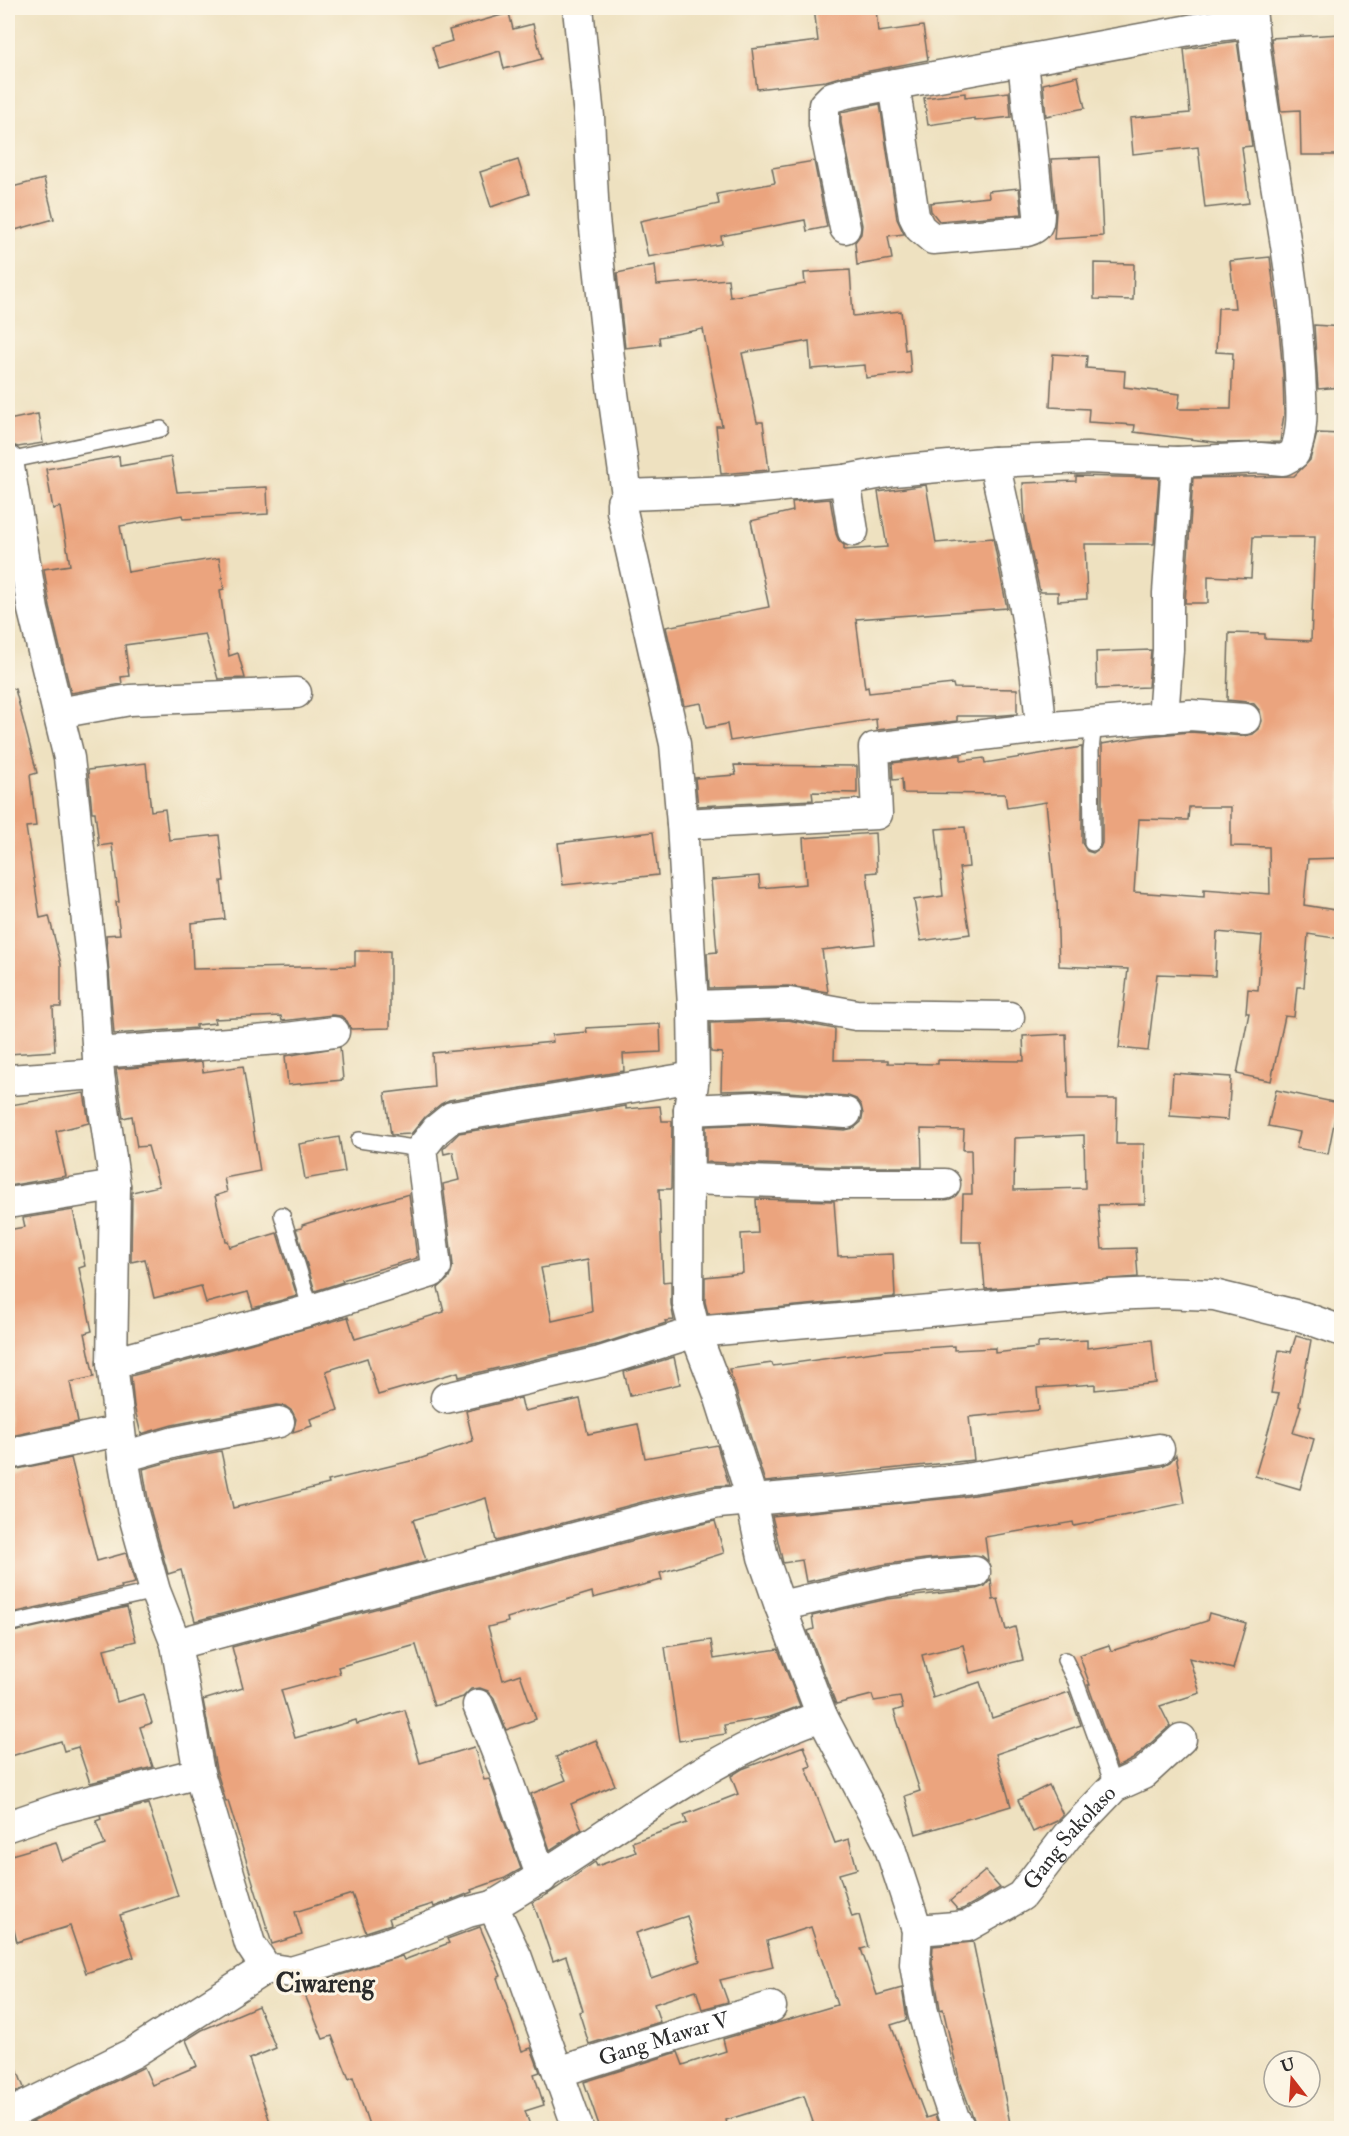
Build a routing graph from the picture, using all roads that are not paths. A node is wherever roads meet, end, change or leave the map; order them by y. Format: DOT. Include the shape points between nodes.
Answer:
graph roads {
  1 [pos="578,8"];
  2 [pos="1251,15"];
  3 [pos="1023,61"];
  4 [pos="894,84"];
  5 [pos="845,228"];
  6 [pos="161,429"];
  7 [pos="8,461"];
  8 [pos="994,462"];
  9 [pos="1177,462"];
  10 [pos="845,480"];
  11 [pos="627,495"];
  12 [pos="853,531"];
  13 [pos="296,693"];
  14 [pos="58,713"];
  15 [pos="1163,718"];
  16 [pos="1245,719"];
  17 [pos="1094,722"];
  18 [pos="1041,728"];
  19 [pos="682,824"];
  20 [pos="1092,843"];
  21 [pos="693,1006"];
  22 [pos="1009,1017"];
  23 [pos="334,1032"];
  24 [pos="98,1064"];
  25 [pos="694,1077"];
  26 [pos="8,1080"];
  27 [pos="689,1110"];
  28 [pos="846,1113"];
  29 [pos="359,1140"];
  30 [pos="421,1149"];
  31 [pos="689,1179"];
  32 [pos="945,1184"];
  33 [pos="115,1186"];
  34 [pos="8,1203"];
  35 [pos="282,1215"];
  36 [pos="311,1310"];
  37 [pos="695,1332"];
  38 [pos="1341,1332"];
  39 [pos="112,1363"];
  40 [pos="446,1398"];
  41 [pos="279,1422"];
  42 [pos="121,1444"];
  43 [pos="1159,1449"];
  44 [pos="8,1454"];
  45 [pos="750,1500"];
  46 [pos="975,1572"];
  47 [pos="155,1590"];
  48 [pos="780,1606"];
  49 [pos="8,1624"];
  50 [pos="176,1644"];
  51 [pos="1065,1660"];
  52 [pos="478,1705"];
  53 [pos="822,1716"];
  54 [pos="1181,1739"];
  55 [pos="199,1773"];
  56 [pos="1114,1787"];
  57 [pos="8,1826"];
  58 [pos="542,1878"];
  59 [pos="493,1906"];
  60 [pos="917,1930"];
  61 [pos="266,1968"];
  62 [pos="771,2007"];
  63 [pos="558,2072"];
  64 [pos="8,2115"];
  65 [pos="578,2128"];
  66 [pos="960,2128"];
  1 -- 11 [label="street" via="594,219"];
  2 -- 3 [label="street"];
  2 -- 9 [label="street" via="1298,326 1301,416 1296,451 1283,460"];
  3 -- 4 [label="street"];
  3 -- 4 [label="street" via="1039,214 1039,224 1027,231 933,239 920,228 914,216"];
  4 -- 5 [label="street" via="832,97 824,105 824,125"];
  6 -- 7 [label="lane"];
  7 -- 14 [label="street" via="33,610"];
  8 -- 9 [label="street" via="1086,458"];
  8 -- 10 [label="street" via="893,471"];
  8 -- 18 [label="street" via="1031,633"];
  9 -- 15 [label="street"];
  10 -- 11 [label="street" via="732,491"];
  10 -- 12 [label="street"];
  11 -- 19 [label="street" via="622,511 675,744"];
  13 -- 14 [label="street" via="130,700"];
  14 -- 24 [label="street" via="69,759 92,967"];
  15 -- 16 [label="street" via="1190,715"];
  15 -- 17 [label="street"];
  17 -- 18 [label="street"];
  17 -- 20 [label="lane" via="1090,751"];
  18 -- 19 [label="street" via="873,748 877,814"];
  19 -- 21 [label="street"];
  21 -- 22 [label="street" via="789,1003 856,1015"];
  21 -- 25 [label="street"];
  23 -- 24 [label="street"];
  24 -- 26 [label="street"];
  24 -- 33 [label="street"];
  25 -- 27 [label="street"];
  25 -- 30 [label="street" via="452,1117"];
  27 -- 28 [label="street" via="755,1107"];
  27 -- 31 [label="street"];
  29 -- 30 [label="lane"];
  30 -- 36 [label="street" via="436,1267 432,1272"];
  31 -- 32 [label="street"];
  31 -- 37 [label="street" via="688,1304"];
  33 -- 34 [label="street"];
  33 -- 39 [label="street"];
  35 -- 36 [label="lane"];
  36 -- 39 [label="street"];
  37 -- 38 [label="street" via="1109,1294 1160,1293 1214,1295 1303,1317"];
  37 -- 40 [label="street" via="600,1362"];
  37 -- 45 [label="street" via="718,1392"];
  39 -- 42 [label="street"];
  41 -- 42 [label="street" via="175,1442"];
  42 -- 44 [label="street"];
  42 -- 47 [label="street" via="132,1509"];
  43 -- 45 [label="street" via="958,1479"];
  45 -- 48 [label="street" via="763,1557"];
  45 -- 50 [label="street" via="718,1503 646,1520"];
  46 -- 48 [label="street" via="885,1582"];
  47 -- 49 [label="lane"];
  47 -- 50 [label="street"];
  48 -- 53 [label="street"];
  50 -- 55 [label="street"];
  51 -- 56 [label="lane" via="1077,1682"];
  52 -- 58 [label="street"];
  53 -- 58 [label="street" via="735,1754 642,1810"];
  53 -- 60 [label="street" via="888,1842"];
  54 -- 56 [label="street, Gang Sakolaso" via="1143,1774"];
  55 -- 57 [label="street" via="58,1809"];
  55 -- 61 [label="street" via="250,1944"];
  56 -- 60 [label="street, Gang Sakolaso" via="1067,1836 1021,1896 968,1926"];
  58 -- 59 [label="street"];
  59 -- 61 [label="street" via="291,1972"];
  59 -- 63 [label="street" via="517,1958"];
  60 -- 66 [label="street" via="915,1964 923,2012"];
  61 -- 64 [label="street" via="134,2053"];
  62 -- 63 [label="street, Gang Mawar V"];
  63 -- 65 [label="street"];
}
